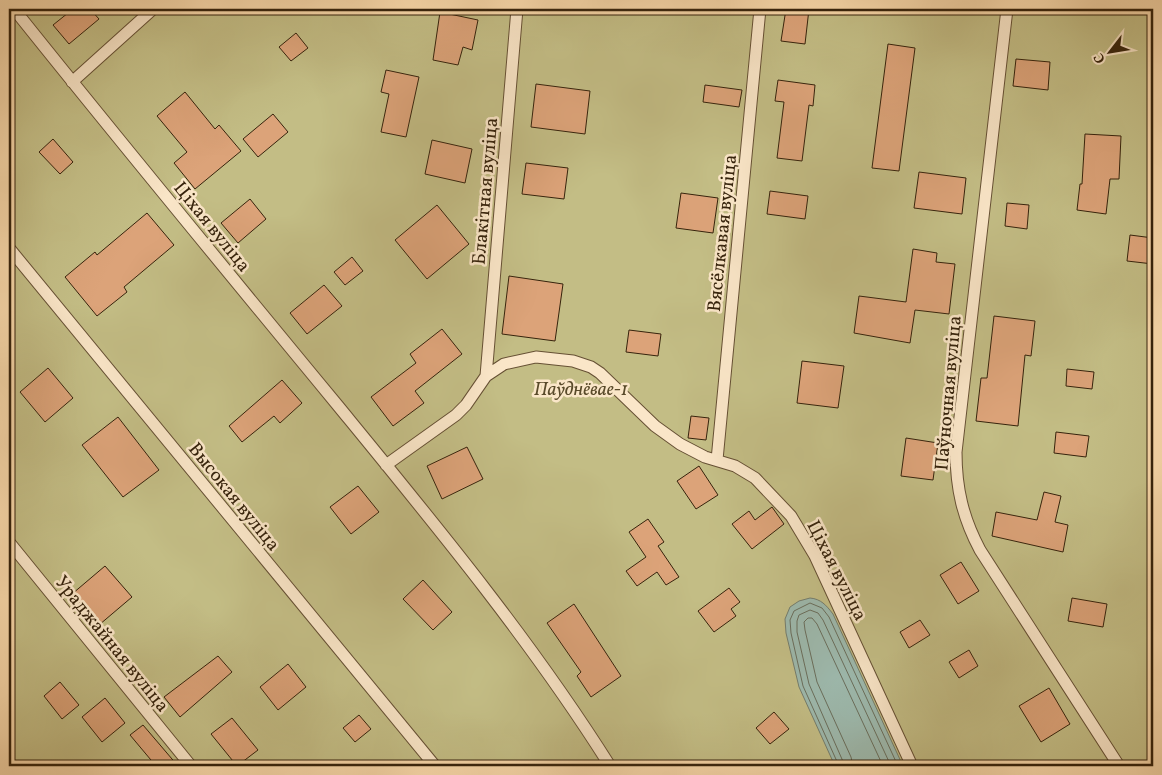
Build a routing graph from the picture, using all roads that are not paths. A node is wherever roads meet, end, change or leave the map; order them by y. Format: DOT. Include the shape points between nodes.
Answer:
graph roads {
  1 [pos="14,9"];
  2 [pos="153,9"];
  3 [pos="517,9"];
  4 [pos="760,9"];
  5 [pos="1007,9"];
  6 [pos="72,82"];
  7 [pos="9,248"];
  8 [pos="486,376"];
  9 [pos="717,460"];
  10 [pos="386,465"];
  11 [pos="9,542"];
  12 [pos="191,766"];
  13 [pos="435,766"];
  14 [pos="610,766"];
  15 [pos="912,766"];
  16 [pos="1119,766"];
  1 -- 6 [label="lane, Ціхая вуліца"];
  2 -- 6 [label="lane"];
  3 -- 8 [label="lane, Блакітная вуліца"];
  4 -- 9 [label="lane, Вясёлкавая вуліца"];
  5 -- 16 [label="lane, Паўночная вуліца" via="956,452 958,495 980,550"];
  6 -- 10 [label="lane, Ціхая вуліца"];
  7 -- 13 [label="lane, Высокая вуліца"];
  8 -- 9 [label="lane, Ціхая вуліца" via="504,364 526,358 546,358 591,367 668,436 692,451"];
  8 -- 10 [label="lane, Ціхая вуліца" via="456,415"];
  9 -- 15 [label="lane, Ціхая вуліца" via="735,466 759,482 778,500 804,536"];
  10 -- 14 [label="lane, Ціхая вуліца" via="513,624"];
  11 -- 12 [label="lane, Ураджайная вуліца"];
}
